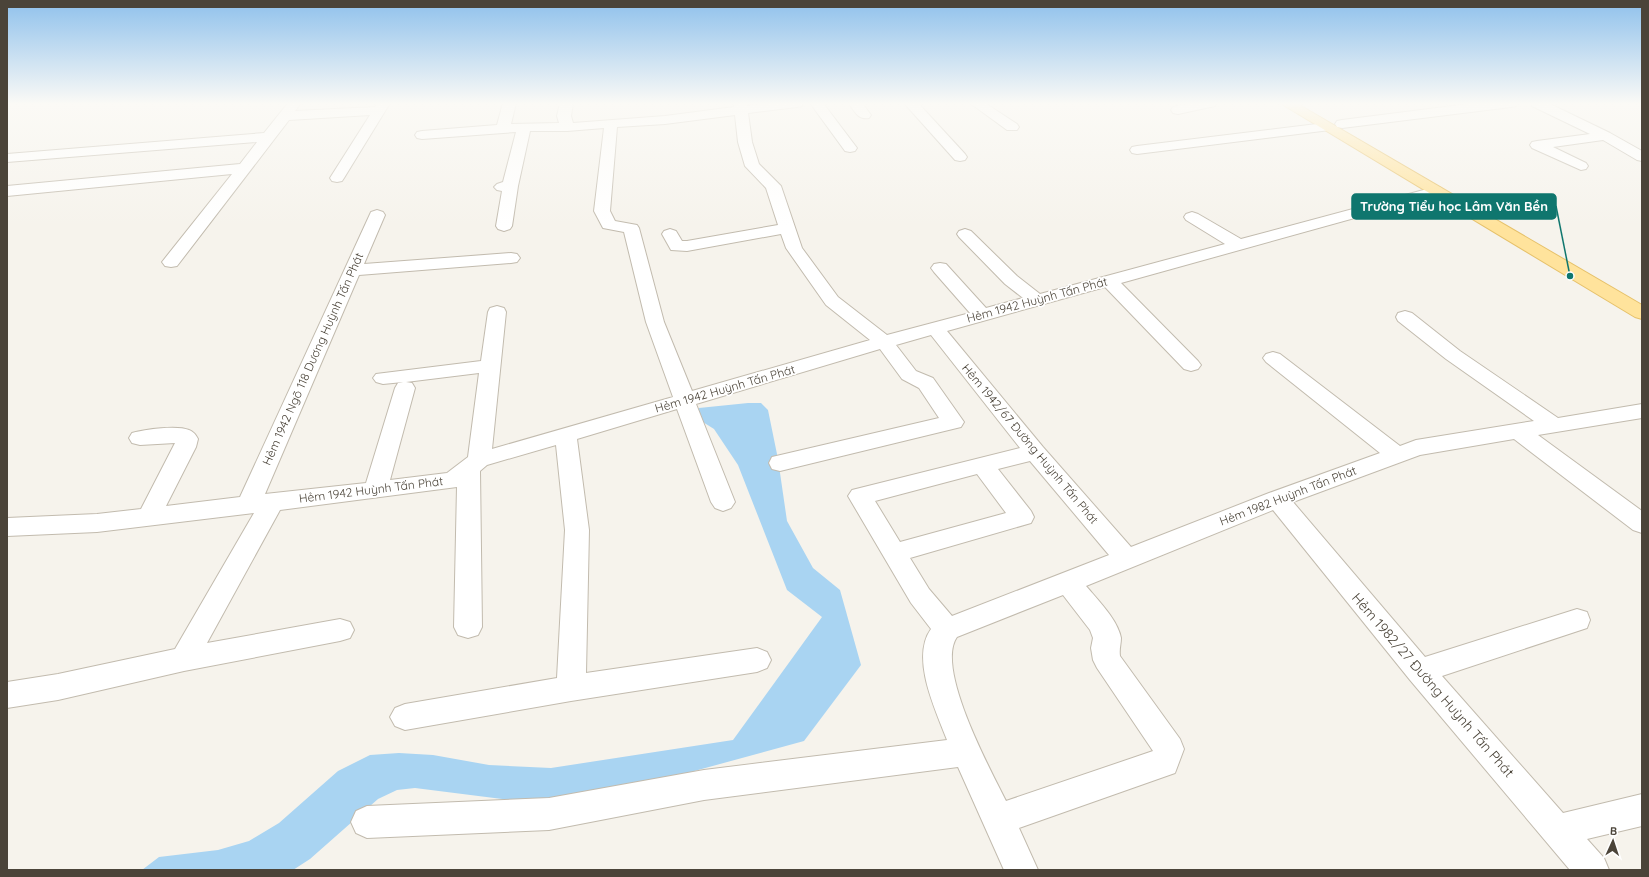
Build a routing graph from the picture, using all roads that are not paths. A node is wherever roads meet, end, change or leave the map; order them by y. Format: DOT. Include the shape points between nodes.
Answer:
graph roads {
  1 [pos="182,144"];
  2 [pos="263,144"];
  3 [pos="359,144"];
  4 [pos="519,144"];
  5 [pos="609,144"];
  6 [pos="746,144"];
  7 [pos="847,144"];
  8 [pos="948,144"];
  9 [pos="1187,144"];
  10 [pos="1354,144"];
  11 [pos="1377,144"];
  12 [pos="1545,144"];
  13 [pos="1619,144"];
  14 [pos="850,148"];
  15 [pos="1137,150"];
  16 [pos="960,157"];
  17 [pos="1642,157"];
  18 [pos="7,158"];
  19 [pos="1581,166"];
  20 [pos="244,168"];
  21 [pos="337,178"];
  22 [pos="7,191"];
  23 [pos="1436,191"];
  24 [pos="377,215"];
  25 [pos="1192,217"];
  26 [pos="504,226"];
  27 [pos="787,228"];
  28 [pos="670,234"];
  29 [pos="965,234"];
  30 [pos="1237,244"];
  31 [pos="511,258"];
  32 [pos="171,262"];
  33 [pos="940,268"];
  34 [pos="352,270"];
  35 [pos="1109,281"];
  36 [pos="1642,296"];
  37 [pos="1036,300"];
  38 [pos="497,312"];
  39 [pos="1642,312"];
  40 [pos="982,315"];
  41 [pos="1405,317"];
  42 [pos="935,328"];
  43 [pos="884,342"];
  44 [pos="1273,358"];
  45 [pos="1191,365"];
  46 [pos="490,366"];
  47 [pos="383,378"];
  48 [pos="405,388"];
  49 [pos="685,401"];
  50 [pos="1641,413"];
  51 [pos="1554,426"];
  52 [pos="1518,431"];
  53 [pos="566,435"];
  54 [pos="140,438"];
  55 [pos="1035,452"];
  56 [pos="1397,455"];
  57 [pos="780,463"];
  58 [pos="474,464"];
  59 [pos="982,466"];
  60 [pos="376,489"];
  61 [pos="1277,499"];
  62 [pos="723,502"];
  63 [pos="261,503"];
  64 [pos="149,516"];
  65 [pos="1642,524"];
  66 [pos="7,527"];
  67 [pos="894,553"];
  68 [pos="1127,559"];
  69 [pos="1068,582"];
  70 [pos="1577,620"];
  71 [pos="468,628"];
  72 [pos="947,629"];
  73 [pos="340,630"];
  74 [pos="184,659"];
  75 [pos="757,660"];
  76 [pos="1420,671"];
  77 [pos="572,688"];
  78 [pos="7,695"];
  79 [pos="404,716"];
  80 [pos="967,752"];
  81 [pos="1642,810"];
  82 [pos="999,819"];
  83 [pos="367,822"];
  84 [pos="1558,830"];
  85 [pos="1021,870"];
  86 [pos="1592,870"];
  1 -- 18 [label="street"];
  2 -- 20 [label="street"];
  3 -- 21 [label="street"];
  4 -- 26 [label="street" via="506,187"];
  5 -- 49 [label="street" via="602,211 608,224 631,228 655,322"];
  6 -- 27 [label="street" via="752,166 773,186"];
  7 -- 14 [label="street"];
  8 -- 16 [label="street"];
  9 -- 15 [label="street"];
  10 -- 23 [label="main road"];
  11 -- 36 [label="main road"];
  12 -- 19 [label="street" via="1537,145"];
  13 -- 17 [label="street"];
  20 -- 22 [label="street"];
  20 -- 32 [label="street"];
  23 -- 30 [label="street, Hẻm 1942 Huỳnh Tấn Phát"];
  23 -- 39 [label="main road"];
  24 -- 34 [label="street, Hẻm 1942 Ngõ 118 Dương Huỳnh Tấn Phát"];
  25 -- 30 [label="street"];
  27 -- 28 [label="street" via="687,246 677,246"];
  27 -- 43 [label="street" via="794,248 832,301"];
  29 -- 37 [label="street" via="1011,280"];
  30 -- 35 [label="street, Hẻm 1942 Huỳnh Tấn Phát"];
  31 -- 34 [label="street"];
  33 -- 40 [label="street"];
  34 -- 63 [label="street, Hẻm 1942 Ngõ 118 Dương Huỳnh Tấn Phát"];
  35 -- 37 [label="street, Hẻm 1942 Huỳnh Tấn Phát"];
  35 -- 45 [label="street"];
  37 -- 40 [label="street, Hẻm 1942 Huỳnh Tấn Phát"];
  38 -- 46 [label="street"];
  40 -- 42 [label="street, Hẻm 1942 Huỳnh Tấn Phát"];
  41 -- 51 [label="street" via="1453,355"];
  42 -- 43 [label="street, Hẻm 1942 Huỳnh Tấn Phát"];
  42 -- 55 [label="street, Hẻm 1942/67 Đường Huỳnh Tấn Phát"];
  43 -- 49 [label="street, Hẻm 1942 Huỳnh Tấn Phát"];
  43 -- 57 [label="street" via="909,375 926,383 953,422"];
  44 -- 56 [label="street"];
  46 -- 47 [label="street"];
  46 -- 58 [label="street"];
  48 -- 60 [label="street"];
  49 -- 53 [label="street, Hẻm 1942 Huỳnh Tấn Phát"];
  49 -- 62 [label="street"];
  50 -- 51 [label="street, Hẻm 1982 Huỳnh Tấn Phát"];
  51 -- 52 [label="street, Hẻm 1982 Huỳnh Tấn Phát"];
  52 -- 56 [label="street, Hẻm 1982 Huỳnh Tấn Phát" via="1416,448"];
  52 -- 65 [label="street"];
  53 -- 58 [label="street, Hẻm 1942 Huỳnh Tấn Phát"];
  53 -- 77 [label="street" via="577,530"];
  54 -- 64 [label="street" via="181,435 188,439"];
  55 -- 59 [label="street"];
  55 -- 68 [label="street, Hẻm 1942/67 Đường Huỳnh Tấn Phát"];
  56 -- 61 [label="street, Hẻm 1982 Huỳnh Tấn Phát"];
  58 -- 60 [label="street, Hẻm 1942 Huỳnh Tấn Phát" via="450,481"];
  58 -- 71 [label="street"];
  59 -- 67 [label="street" via="860,496"];
  59 -- 67 [label="street" via="1022,517"];
  60 -- 63 [label="street, Hẻm 1942 Huỳnh Tấn Phát"];
  61 -- 68 [label="street, Hẻm 1982 Huỳnh Tấn Phát"];
  61 -- 76 [label="street, Hẻm 1982/27 Đường Huỳnh Tấn Phát"];
  63 -- 64 [label="street, Hẻm 1942 Huỳnh Tấn Phát"];
  63 -- 74 [label="street, Hẻm 1942 Ngõ 118 Dương Huỳnh Tấn Phát"];
  64 -- 66 [label="street, Hẻm 1942 Huỳnh Tấn Phát" via="96,523"];
  67 -- 72 [label="street" via="920,596"];
  68 -- 69 [label="street, Hẻm 1982 Huỳnh Tấn Phát"];
  69 -- 72 [label="street, Hẻm 1982 Huỳnh Tấn Phát"];
  69 -- 82 [label="street" via="1102,625 1107,638 1107,660 1169,749 1168,754 1164,763"];
  70 -- 76 [label="street"];
  72 -- 80 [label="street" via="939,640 937,664 942,690"];
  73 -- 74 [label="street"];
  74 -- 78 [label="street" via="58,687"];
  75 -- 77 [label="street"];
  76 -- 84 [label="street, Hẻm 1982/27 Đường Huỳnh Tấn Phát"];
  77 -- 79 [label="street"];
  80 -- 82 [label="street"];
  80 -- 83 [label="street" via="704,785 549,814"];
  81 -- 84 [label="street"];
  82 -- 85 [label="street"];
  84 -- 86 [label="street, Hẻm 1982/27 Đường Huỳnh Tấn Phát"];
}
